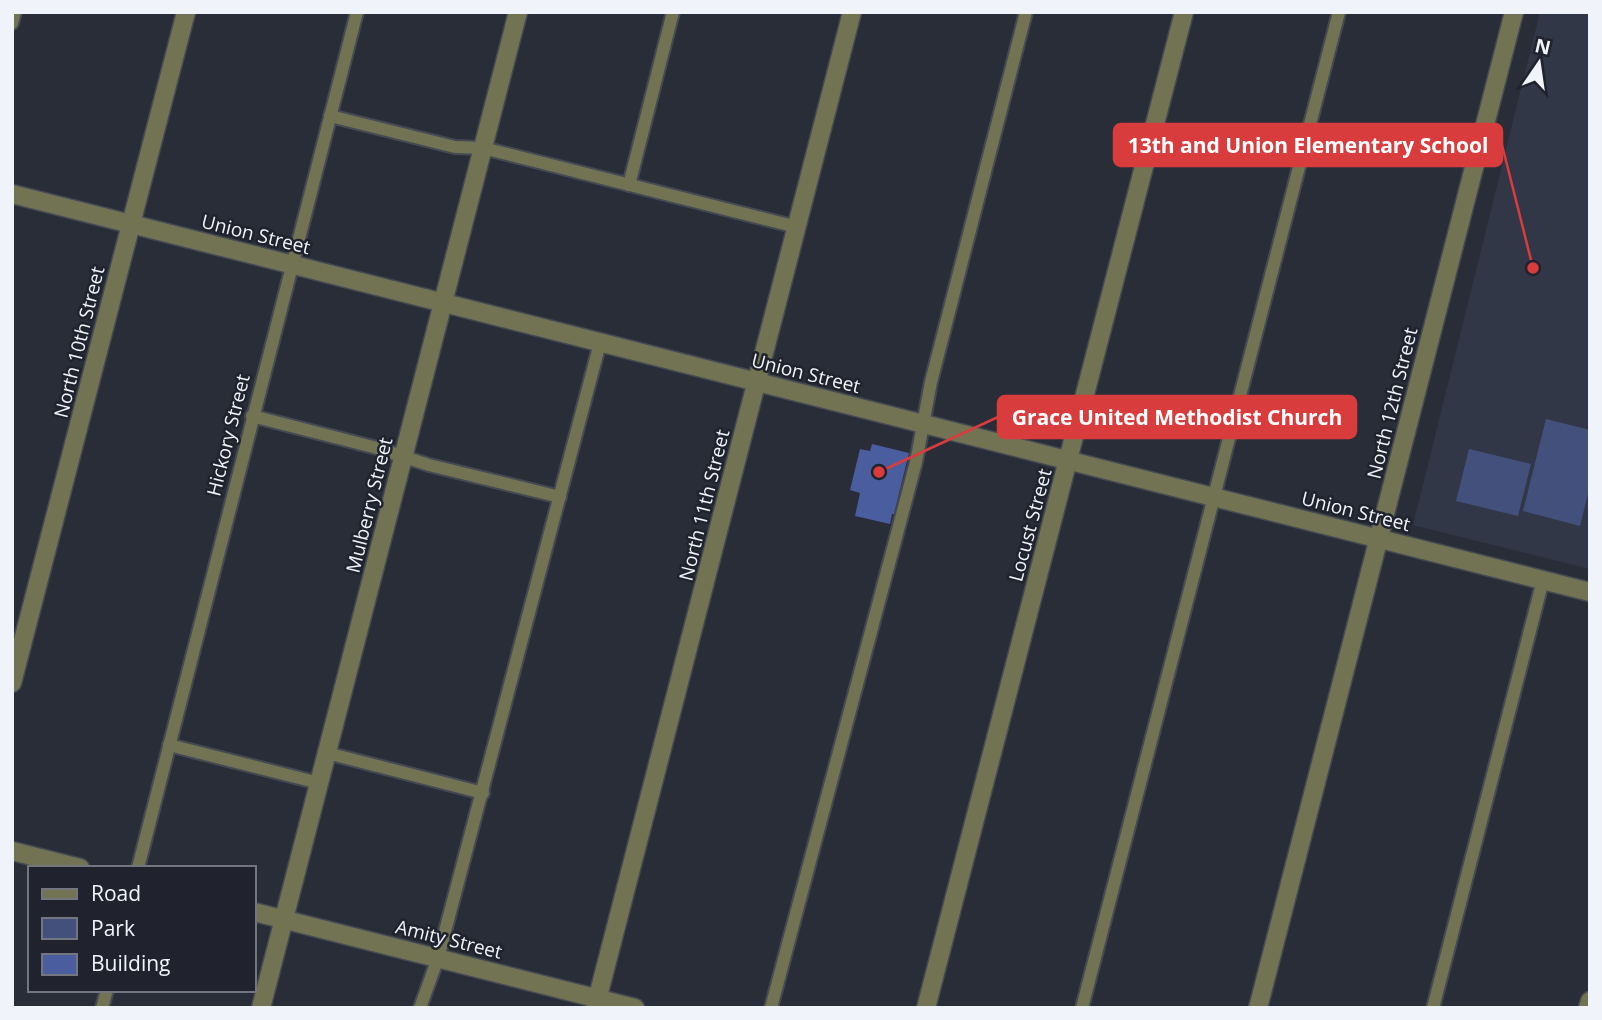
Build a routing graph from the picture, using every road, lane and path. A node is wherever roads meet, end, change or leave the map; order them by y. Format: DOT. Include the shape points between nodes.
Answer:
graph roads {
  1 [pos="15,12"];
  2 [pos="186,12"];
  3 [pos="357,12"];
  4 [pos="518,12"];
  5 [pos="673,12"];
  6 [pos="852,12"];
  7 [pos="1026,12"];
  8 [pos="1184,12"];
  9 [pos="1339,12"];
  10 [pos="1514,12"];
  11 [pos="12,23"];
  12 [pos="330,116"];
  13 [pos="483,148"];
  14 [pos="629,185"];
  15 [pos="12,194"];
  16 [pos="131,224"];
  17 [pos="797,227"];
  18 [pos="292,265"];
  19 [pos="443,303"];
  20 [pos="600,343"];
  21 [pos="757,382"];
  22 [pos="252,416"];
  23 [pos="923,424"];
  24 [pos="403,456"];
  25 [pos="1068,460"];
  26 [pos="560,497"];
  27 [pos="1214,497"];
  28 [pos="1379,539"];
  29 [pos="1543,580"];
  30 [pos="1590,592"];
  31 [pos="12,683"];
  32 [pos="169,745"];
  33 [pos="327,753"];
  34 [pos="319,783"];
  35 [pos="483,793"];
  36 [pos="12,850"];
  37 [pos="72,866"];
  38 [pos="139,866"];
  39 [pos="256,912"];
  40 [pos="284,919"];
  41 [pos="438,958"];
  42 [pos="1590,1002"];
  43 [pos="596,1003"];
  44 [pos="261,1008"];
  45 [pos="420,1008"];
  46 [pos="635,1008"];
  47 [pos="771,1008"];
  48 [pos="926,1008"];
  49 [pos="1082,1008"];
  50 [pos="1258,1008"];
  51 [pos="1433,1008"];
  52 [pos="1588,1008"];
  1 -- 11 [label="lane"];
  2 -- 16 [label="street, North 10th Street"];
  3 -- 12 [label="lane, Hickory Street"];
  4 -- 13 [label="street, Mulberry Street"];
  5 -- 14 [label="lane"];
  6 -- 17 [label="street, North 11th Street"];
  7 -- 23 [label="lane"];
  8 -- 25 [label="street, Locust Street"];
  9 -- 27 [label="lane"];
  10 -- 28 [label="street, North 12th Street"];
  12 -- 13 [label="lane" via="455,147"];
  12 -- 18 [label="lane, Hickory Street"];
  13 -- 14 [label="lane"];
  13 -- 19 [label="street, Mulberry Street"];
  14 -- 17 [label="lane"];
  15 -- 16 [label="street, Union Street"];
  16 -- 18 [label="street, Union Street"];
  16 -- 31 [label="street, North 10th Street"];
  17 -- 21 [label="street, North 11th Street"];
  18 -- 19 [label="street, Union Street"];
  18 -- 22 [label="lane, Hickory Street"];
  19 -- 20 [label="street, Union Street"];
  19 -- 24 [label="street, Mulberry Street"];
  20 -- 21 [label="street, Union Street"];
  20 -- 26 [label="lane"];
  21 -- 23 [label="street, Union Street"];
  21 -- 43 [label="street, North 11th Street"];
  22 -- 24 [label="lane"];
  22 -- 32 [label="lane, Hickory Street"];
  23 -- 25 [label="street, Union Street"];
  23 -- 47 [label="lane"];
  24 -- 26 [label="lane"];
  24 -- 33 [label="street, Mulberry Street"];
  25 -- 27 [label="street, Union Street"];
  25 -- 48 [label="street, Locust Street"];
  26 -- 35 [label="lane"];
  27 -- 28 [label="street, Union Street"];
  27 -- 49 [label="lane"];
  28 -- 29 [label="street, Union Street"];
  28 -- 50 [label="street, North 12th Street"];
  29 -- 30 [label="street, Union Street"];
  29 -- 51 [label="lane"];
  32 -- 34 [label="lane"];
  32 -- 38 [label="lane, Hickory Street"];
  33 -- 34 [label="street, Mulberry Street"];
  33 -- 35 [label="lane"];
  34 -- 40 [label="street, Mulberry Street"];
  35 -- 41 [label="lane"];
  36 -- 37 [label="street"];
  39 -- 40 [label="street, Amity Street"];
  40 -- 41 [label="street, Amity Street"];
  40 -- 44 [label="street, Mulberry Street"];
  41 -- 43 [label="street, Amity Street"];
  41 -- 45 [label="lane"];
  42 -- 52 [label="street"];
  43 -- 46 [label="street, Amity Street"];
}
